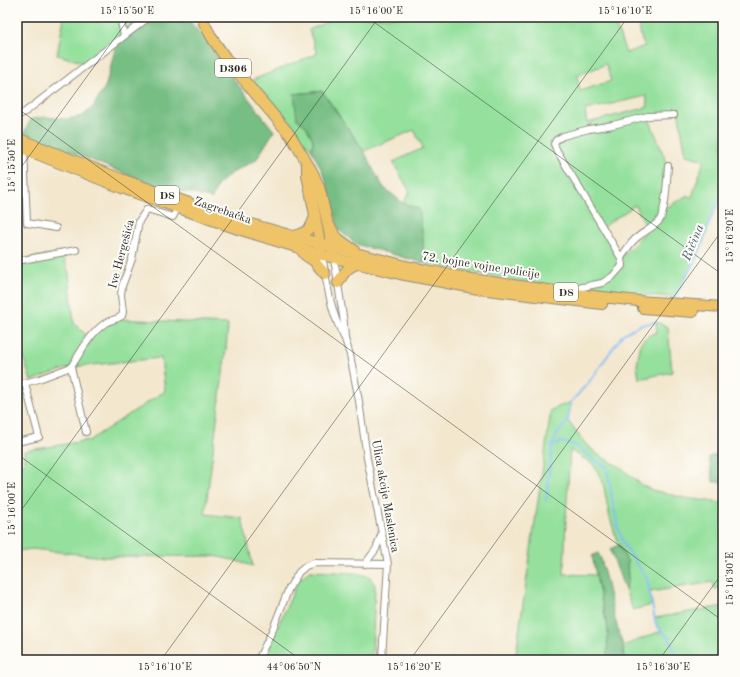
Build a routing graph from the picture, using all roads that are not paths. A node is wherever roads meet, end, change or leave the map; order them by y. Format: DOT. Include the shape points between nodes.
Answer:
graph roads {
  1 [pos="120,17"];
  2 [pos="149,17"];
  3 [pos="202,17"];
  4 [pos="124,36"];
  5 [pos="674,114"];
  6 [pos="17,116"];
  7 [pos="17,138"];
  8 [pos="21,148"];
  9 [pos="308,164"];
  10 [pos="668,166"];
  11 [pos="178,207"];
  12 [pos="315,215"];
  13 [pos="327,221"];
  14 [pos="56,228"];
  15 [pos="294,236"];
  16 [pos="320,244"];
  17 [pos="332,247"];
  18 [pos="300,248"];
  19 [pos="76,250"];
  20 [pos="322,255"];
  21 [pos="334,258"];
  22 [pos="621,258"];
  23 [pos="358,259"];
  24 [pos="17,261"];
  25 [pos="326,274"];
  26 [pos="338,283"];
  27 [pos="576,294"];
  28 [pos="723,307"];
  29 [pos="723,313"];
  30 [pos="345,339"];
  31 [pos="71,367"];
  32 [pos="25,383"];
  33 [pos="17,386"];
  34 [pos="86,432"];
  35 [pos="17,442"];
  36 [pos="382,533"];
  37 [pos="365,564"];
  38 [pos="388,564"];
  39 [pos="382,658"];
  40 [pos="258,660"];
  1 -- 4 [label="street"];
  2 -- 4 [label="street"];
  3 -- 9 [label="main road, D306" via="227,60 291,136"];
  4 -- 6 [label="street"];
  5 -- 22 [label="street" via="648,116 613,126 590,129 563,136 554,144"];
  7 -- 15 [label="main road, Zagrebačka / D8" via="121,179 237,220"];
  8 -- 11 [label="main road, Zagrebačka / D8"];
  8 -- 14 [label="street" via="27,223"];
  9 -- 12 [label="main road, D306" via="307,175"];
  9 -- 13 [label="main road, D306" via="317,181"];
  10 -- 22 [label="street" via="661,217 637,237"];
  11 -- 18 [label="main road, Zagrebačka / D8"];
  11 -- 31 [label="street, Ive Hergešića" via="173,217 146,209 139,221 132,259 122,286 122,316 106,323 93,334"];
  12 -- 15 [label="main road" via="314,222 307,231"];
  12 -- 16 [label="main road, D306"];
  13 -- 17 [label="main road, D306"];
  13 -- 23 [label="main road"];
  15 -- 16 [label="main road, Zagrebačka / D8"];
  16 -- 17 [label="main road, Zagrebačka / D8"];
  16 -- 20 [label="main road"];
  17 -- 21 [label="main road"];
  17 -- 23 [label="main road, 72. bojne vojne policije / D8"];
  18 -- 20 [label="main road, Zagrebačka / D8"];
  18 -- 25 [label="main road"];
  19 -- 24 [label="street"];
  20 -- 21 [label="main road, Zagrebačka / D8"];
  20 -- 25 [label="street, Ulica akcije Maslenica"];
  21 -- 23 [label="main road, 72. bojne vojne policije / D8"];
  21 -- 26 [label="street, Ulica akcije Maslenica"];
  22 -- 27 [label="street" via="622,266 613,276 602,283 578,288"];
  23 -- 26 [label="main road"];
  23 -- 27 [label="main road, 72. bojne vojne policije / D8"];
  23 -- 29 [label="main road, 72. bojne vojne policije / D8" via="408,275 479,289 662,310"];
  25 -- 30 [label="street, Ulica akcije Maslenica" via="333,313"];
  26 -- 30 [label="street, Ulica akcije Maslenica"];
  27 -- 28 [label="main road, 72. bojne vojne policije / D8"];
  30 -- 36 [label="street, Ulica akcije Maslenica" via="359,401"];
  31 -- 32 [label="street"];
  31 -- 34 [label="street"];
  32 -- 33 [label="street"];
  32 -- 35 [label="street" via="39,437"];
  36 -- 37 [label="street" via="376,550"];
  36 -- 38 [label="street, Ulica akcije Maslenica"];
  37 -- 38 [label="street"];
  37 -- 40 [label="street" via="314,563 299,572 289,588"];
  38 -- 39 [label="street, Ulica akcije Maslenica"];
}
